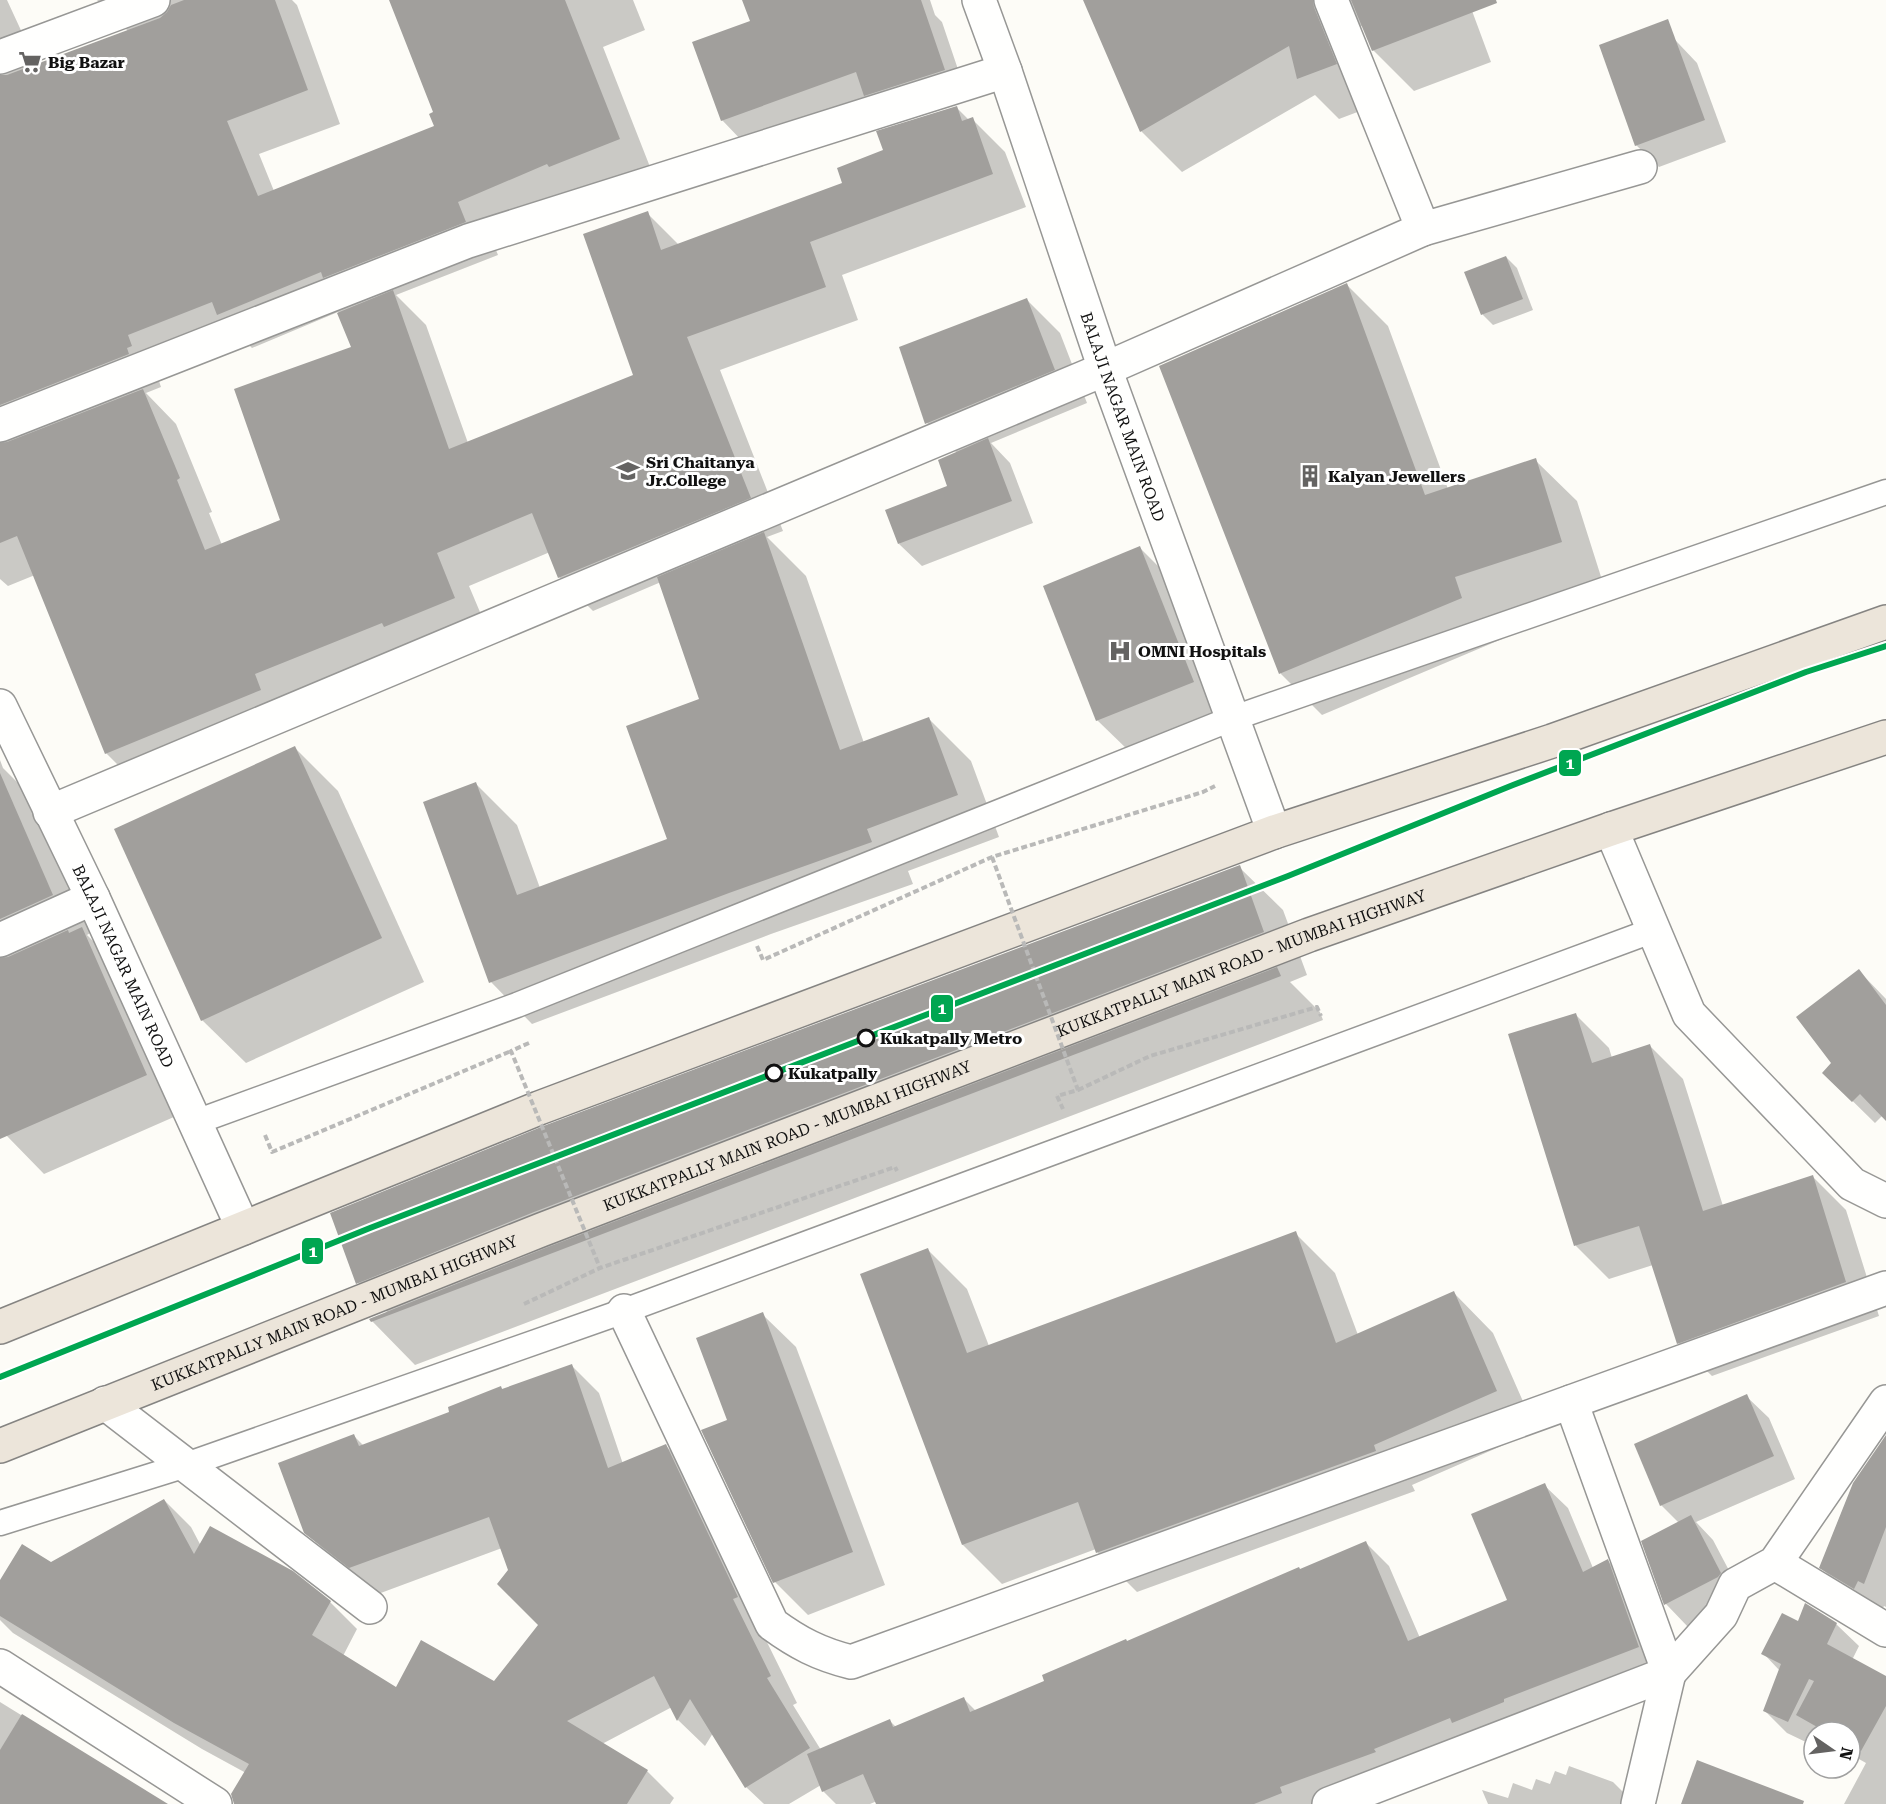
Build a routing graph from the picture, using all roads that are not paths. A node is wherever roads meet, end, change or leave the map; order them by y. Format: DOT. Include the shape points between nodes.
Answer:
graph roads {
  1 [pos="153,0"];
  2 [pos="979,0"];
  3 [pos="1331,0"];
  4 [pos="0,57"];
  5 [pos="1005,71"];
  6 [pos="1640,167"];
  7 [pos="1423,229"];
  8 [pos="1105,369"];
  9 [pos="0,425"];
  10 [pos="1886,492"];
  11 [pos="1886,622"];
  12 [pos="0,706"];
  13 [pos="1231,719"];
  14 [pos="1886,737"];
  15 [pos="50,812"];
  16 [pos="1611,829"];
  17 [pos="1274,832"];
  18 [pos="93,898"];
  19 [pos="1654,930"];
  20 [pos="0,939"];
  21 [pos="196,1122"];
  22 [pos="1886,1201"];
  23 [pos="243,1228"];
  24 [pos="1886,1288"];
  25 [pos="624,1311"];
  26 [pos="0,1327"];
  27 [pos="1570,1402"];
  28 [pos="1886,1402"];
  29 [pos="105,1403"];
  30 [pos="0,1446"];
  31 [pos="186,1465"];
  32 [pos="0,1523"];
  33 [pos="1775,1563"];
  34 [pos="370,1607"];
  35 [pos="1886,1630"];
  36 [pos="0,1666"];
  37 [pos="1669,1673"];
  38 [pos="215,1804"];
  39 [pos="1329,1804"];
  40 [pos="1638,1804"];
  1 -- 4 [label="street"];
  2 -- 5 [label="street, BALAJI NAGAR MAIN ROAD"];
  3 -- 7 [label="street"];
  5 -- 8 [label="street, BALAJI NAGAR MAIN ROAD"];
  5 -- 9 [label="street" via="468,241"];
  6 -- 7 [label="street"];
  7 -- 8 [label="street"];
  8 -- 13 [label="street, BALAJI NAGAR MAIN ROAD"];
  8 -- 15 [label="street"];
  10 -- 13 [label="lane"];
  11 -- 17 [label="highway" via="1552,741"];
  12 -- 15 [label="street, BALAJI NAGAR MAIN ROAD"];
  13 -- 17 [label="street, BALAJI NAGAR MAIN ROAD"];
  13 -- 21 [label="lane" via="517,1005"];
  14 -- 16 [label="highway, KUKKATPALLY MAIN ROAD - MUMBAI HIGHWAY"];
  15 -- 18 [label="street, BALAJI NAGAR MAIN ROAD"];
  16 -- 19 [label="street"];
  16 -- 29 [label="highway, KUKKATPALLY MAIN ROAD - MUMBAI HIGHWAY" via="1309,935 552,1226"];
  17 -- 23 [label="highway" via="539,1108"];
  18 -- 20 [label="street"];
  18 -- 21 [label="street, BALAJI NAGAR MAIN ROAD"];
  19 -- 22 [label="street" via="1689,1014 1852,1184"];
  19 -- 25 [label="lane"];
  21 -- 23 [label="street, BALAJI NAGAR MAIN ROAD"];
  23 -- 26 [label="highway"];
  24 -- 27 [label="street"];
  25 -- 27 [label="street" via="772,1624 801,1644 851,1662"];
  25 -- 31 [label="lane"];
  27 -- 37 [label="street"];
  28 -- 33 [label="street"];
  29 -- 30 [label="highway, KUKKATPALLY MAIN ROAD - MUMBAI HIGHWAY"];
  29 -- 31 [label="street"];
  31 -- 32 [label="lane"];
  31 -- 34 [label="street"];
  33 -- 35 [label="street"];
  33 -- 37 [label="street" via="1735,1585 1721,1615"];
  36 -- 38 [label="street"];
  37 -- 39 [label="street"];
  37 -- 40 [label="street"];
}
